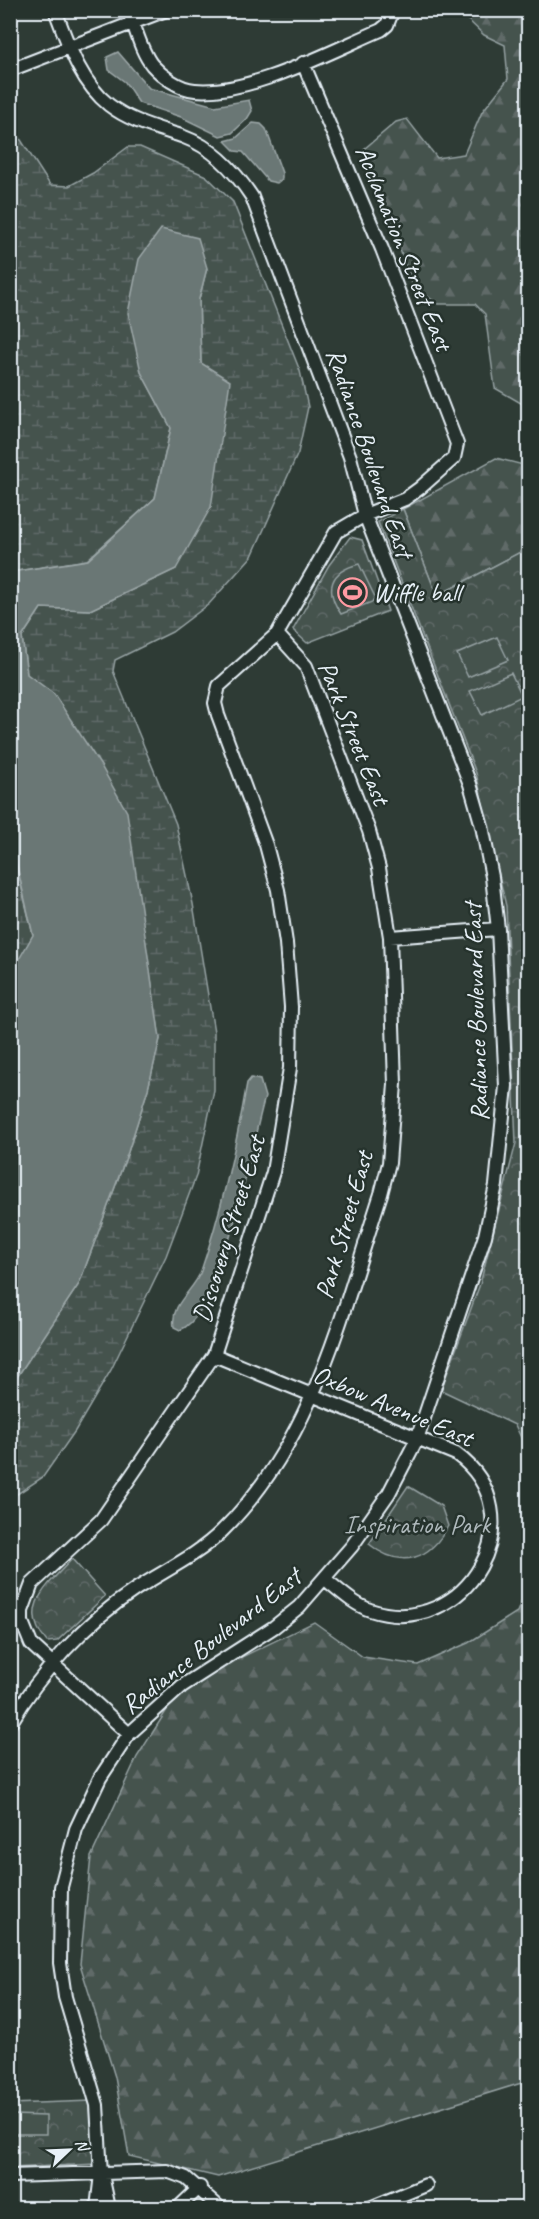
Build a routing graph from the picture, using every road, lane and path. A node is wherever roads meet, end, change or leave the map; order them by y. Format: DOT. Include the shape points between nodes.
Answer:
graph roads {
  1 [pos="55,10"];
  2 [pos="128,10"];
  3 [pos="166,10"];
  4 [pos="393,10"];
  5 [pos="134,23"];
  6 [pos="70,48"];
  7 [pos="303,63"];
  8 [pos="10,70"];
  9 [pos="365,515"];
  10 [pos="277,634"];
  11 [pos="498,929"];
  12 [pos="390,937"];
  13 [pos="214,1355"];
  14 [pos="314,1397"];
  15 [pos="417,1439"];
  16 [pos="325,1578"];
  17 [pos="52,1666"];
  18 [pos="10,1724"];
  19 [pos="129,1734"];
  20 [pos="101,2174"];
  21 [pos="10,2176"];
  22 [pos="426,2185"];
  23 [pos="200,2187"];
  24 [pos="97,2208"];
  25 [pos="109,2208"];
  26 [pos="178,2208"];
  27 [pos="220,2208"];
  28 [pos="370,2208"];
  1 -- 6 [label="street, Radiance Boulevard East"];
  2 -- 5 [label="street"];
  3 -- 5 [label="street"];
  4 -- 7 [label="street" via="387,25"];
  5 -- 6 [label="street"];
  5 -- 7 [label="street" via="144,54 154,66 177,85 193,90 227,90"];
  6 -- 8 [label="street"];
  6 -- 9 [label="street, Radiance Boulevard East" via="80,71 108,104 131,119 208,149 239,178 252,197 350,457"];
  7 -- 9 [label="street, Acclamation Street East" via="382,249 457,444 457,452 448,465 405,498"];
  9 -- 10 [label="street" via="336,532"];
  9 -- 11 [label="street, Radiance Boulevard East" via="470,784 482,826"];
  10 -- 12 [label="street, Park Street East" via="306,666 369,831"];
  10 -- 13 [label="street, Discovery Street East" via="215,694 218,714 266,844 278,890 291,1007 290,1068 273,1172"];
  11 -- 12 [label="street"];
  11 -- 15 [label="street, Radiance Boulevard East" via="506,1086 496,1185 485,1236"];
  12 -- 14 [label="street, Park Street East" via="395,1084 389,1163"];
  13 -- 14 [label="street, Oxbow Avenue East"];
  13 -- 17 [label="street, Discovery Street East" via="101,1520 32,1584 22,1623 31,1644"];
  14 -- 15 [label="street, Oxbow Avenue East"];
  14 -- 17 [label="street, Park Street East" via="258,1490 223,1531 98,1619"];
  15 -- 16 [label="street, Radiance Boulevard East" via="389,1493"];
  15 -- 16 [label="street, Oxbow Avenue East" via="467,1460 495,1494 502,1526 486,1571 444,1605 411,1614 368,1610"];
  16 -- 19 [label="street, Radiance Boulevard East" via="274,1627 182,1686"];
  17 -- 18 [label="street, Park Street East"];
  17 -- 19 [label="street"];
  19 -- 20 [label="street, Radiance Boulevard East" via="96,1786 76,1829 59,1916 65,1997 97,2105"];
  20 -- 21 [label="street"];
  20 -- 23 [label="street" via="168,2171"];
  20 -- 24 [label="street, Radiance Boulevard East"];
  20 -- 25 [label="street, Radiance Boulevard East"];
  22 -- 28 [label="street"];
  23 -- 26 [label="street"];
  23 -- 27 [label="street"];
}
